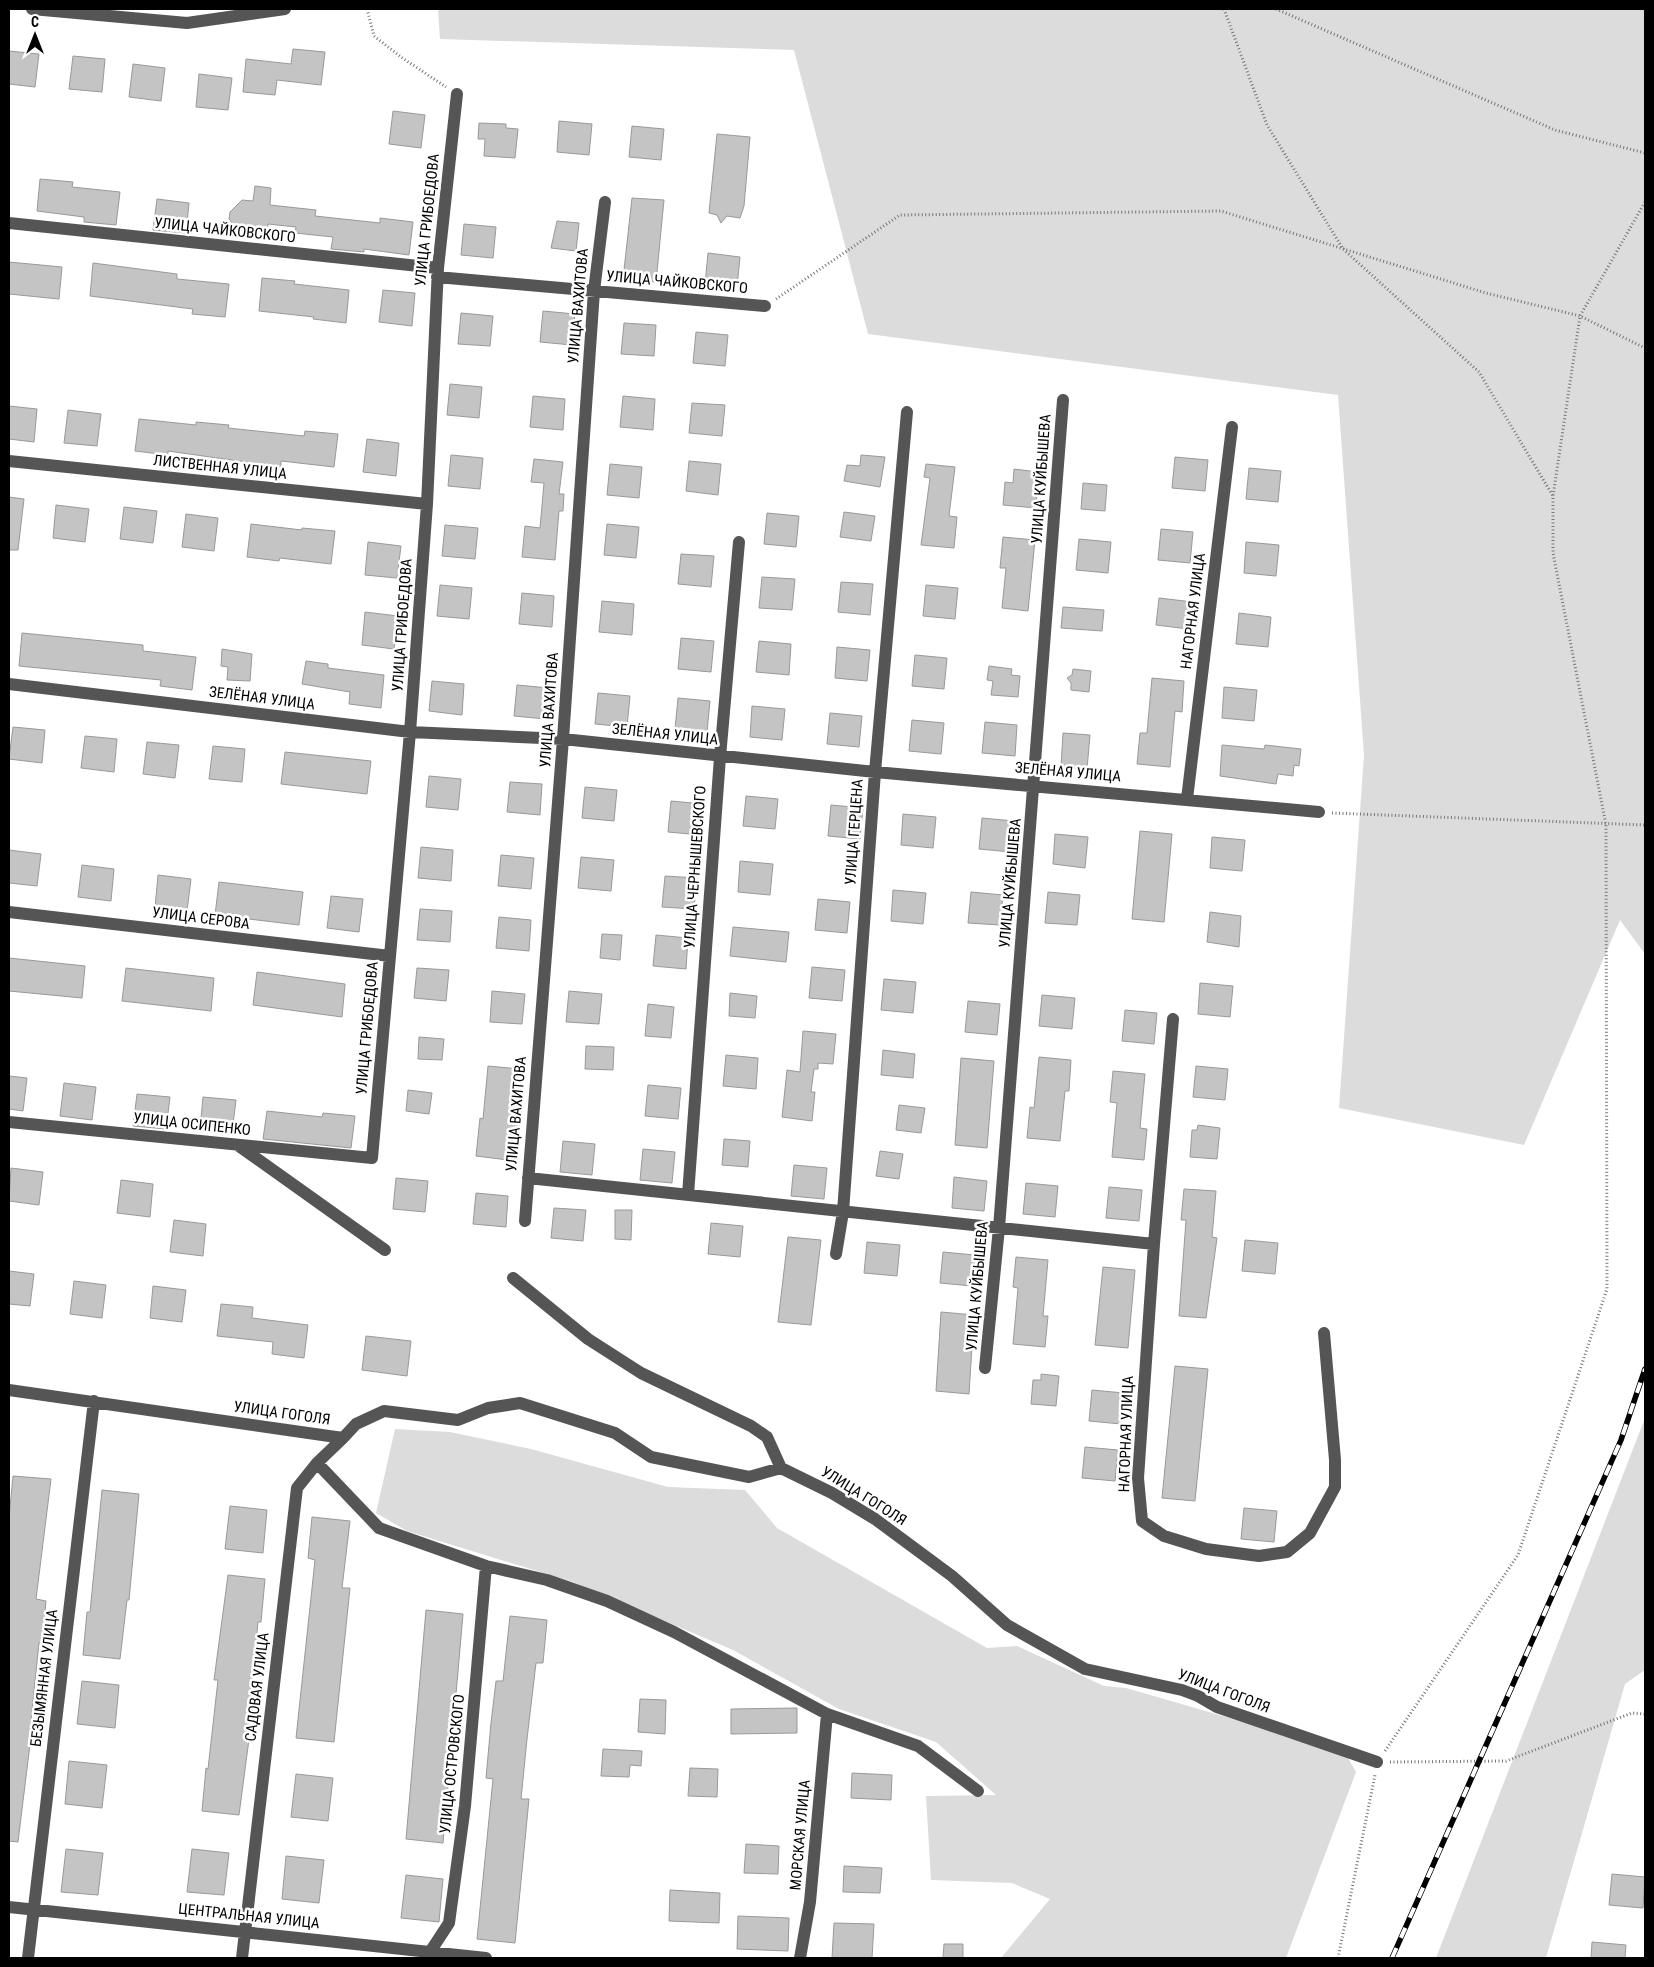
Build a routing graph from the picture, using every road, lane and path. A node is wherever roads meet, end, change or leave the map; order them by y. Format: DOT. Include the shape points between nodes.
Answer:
graph roads {
  1 [pos="32,9"];
  2 [pos="285,9"];
  3 [pos="367,9"];
  4 [pos="1224,9"];
  5 [pos="1276,9"];
  6 [pos="457,94"];
  7 [pos="1645,153"];
  8 [pos="605,202"];
  9 [pos="1645,202"];
  10 [pos="9,223"];
  11 [pos="1343,249"];
  12 [pos="438,273"];
  13 [pos="594,291"];
  14 [pos="765,306"];
  15 [pos="1580,316"];
  16 [pos="1645,348"];
  17 [pos="1063,400"];
  18 [pos="907,412"];
  19 [pos="1232,427"];
  20 [pos="9,461"];
  21 [pos="1553,496"];
  22 [pos="427,504"];
  23 [pos="739,542"];
  24 [pos="9,684"];
  25 [pos="410,732"];
  26 [pos="563,740"];
  27 [pos="720,757"];
  28 [pos="875,772"];
  29 [pos="1034,786"];
  30 [pos="1187,799"];
  31 [pos="1319,812"];
  32 [pos="1606,825"];
  33 [pos="1645,825"];
  34 [pos="9,912"];
  35 [pos="390,956"];
  36 [pos="1173,1019"];
  37 [pos="9,1122"];
  38 [pos="239,1146"];
  39 [pos="372,1158"];
  40 [pos="528,1178"];
  41 [pos="688,1195"];
  42 [pos="843,1212"];
  43 [pos="525,1221"];
  44 [pos="999,1228"];
  45 [pos="1154,1244"];
  46 [pos="386,1250"];
  47 [pos="836,1254"];
  48 [pos="513,1278"];
  49 [pos="1324,1332"];
  50 [pos="985,1368"];
  51 [pos="9,1390"];
  52 [pos="94,1401"];
  53 [pos="343,1438"];
  54 [pos="317,1463"];
  55 [pos="781,1468"];
  56 [pos="486,1566"];
  57 [pos="827,1714"];
  58 [pos="1645,1714"];
  59 [pos="1377,1762"];
  60 [pos="978,1791"];
  61 [pos="9,1907"];
  62 [pos="32,1909"];
  63 [pos="244,1932"];
  64 [pos="431,1955"];
  65 [pos="28,1958"];
  66 [pos="242,1958"];
  67 [pos="486,1958"];
  68 [pos="800,1958"];
  69 [pos="1338,1958"];
  1 -- 2 [label="street" via="187,23"];
  3 -- 6 [label="path" via="374,36"];
  4 -- 11 [label="path" via="1267,125"];
  5 -- 7 [label="path" via="1555,130"];
  6 -- 12 [label="street, УЛИЦА ГРИБОЕДОВА"];
  8 -- 13 [label="street, УЛИЦА ВАХИТОВА"];
  9 -- 15 [label="path"];
  10 -- 12 [label="street, УЛИЦА ЧАЙКОВСКОГО"];
  11 -- 14 [label="path" via="1221,211 900,215"];
  11 -- 15 [label="path" via="1486,293"];
  11 -- 21 [label="path" via="1479,372"];
  12 -- 13 [label="street, УЛИЦА ЧАЙКОВСКОГО"];
  12 -- 22 [label="street, УЛИЦА ГРИБОЕДОВА"];
  13 -- 14 [label="street, УЛИЦА ЧАЙКОВСКОГО"];
  13 -- 26 [label="street, УЛИЦА ВАХИТОВА"];
  15 -- 16 [label="path"];
  15 -- 21 [label="path"];
  17 -- 29 [label="street, УЛИЦА КУЙБЫШЕВА"];
  18 -- 28 [label="street, УЛИЦА ГЕРЦЕНА"];
  19 -- 30 [label="street, НАГОРНАЯ УЛИЦА"];
  20 -- 22 [label="street, ЛИСТВЕННАЯ УЛИЦА"];
  21 -- 32 [label="path" via="1553,553"];
  22 -- 25 [label="street, УЛИЦА ГРИБОЕДОВА"];
  23 -- 27 [label="street, УЛИЦА ЧЕРНЫШЕВСКОГО"];
  24 -- 25 [label="street, ЗЕЛЁНАЯ УЛИЦА"];
  25 -- 26 [label="street, ЗЕЛЁНАЯ УЛИЦА"];
  25 -- 35 [label="street, УЛИЦА ГРИБОЕДОВА"];
  26 -- 27 [label="street, ЗЕЛЁНАЯ УЛИЦА"];
  26 -- 40 [label="street, УЛИЦА ВАХИТОВА"];
  27 -- 28 [label="street, ЗЕЛЁНАЯ УЛИЦА"];
  27 -- 41 [label="street, УЛИЦА ЧЕРНЫШЕВСКОГО"];
  28 -- 29 [label="street, ЗЕЛЁНАЯ УЛИЦА"];
  28 -- 42 [label="street, УЛИЦА ГЕРЦЕНА"];
  29 -- 30 [label="street, ЗЕЛЁНАЯ УЛИЦА"];
  29 -- 44 [label="street, УЛИЦА КУЙБЫШЕВА"];
  30 -- 31 [label="street, ЗЕЛЁНАЯ УЛИЦА"];
  31 -- 32 [label="path"];
  32 -- 33 [label="path"];
  32 -- 59 [label="path" via="1608,1289 1518,1555"];
  34 -- 35 [label="street, УЛИЦА СЕРОВА"];
  35 -- 39 [label="street, УЛИЦА ГРИБОЕДОВА"];
  36 -- 45 [label="street, НАГОРНАЯ УЛИЦА"];
  37 -- 38 [label="street, УЛИЦА ОСИПЕНКО"];
  38 -- 39 [label="street, УЛИЦА ОСИПЕНКО"];
  38 -- 46 [label="street"];
  40 -- 41 [label="street"];
  40 -- 43 [label="street, УЛИЦА ВАХИТОВА"];
  41 -- 42 [label="street"];
  42 -- 44 [label="street"];
  42 -- 47 [label="street, УЛИЦА ГЕРЦЕНА"];
  44 -- 45 [label="street"];
  44 -- 50 [label="street, УЛИЦА КУЙБЫШЕВА"];
  45 -- 49 [label="street, НАГОРНАЯ УЛИЦА" via="1138,1478 1142,1521 1164,1536 1206,1549 1259,1556 1287,1552 1310,1533 1335,1487 1336,1460"];
  48 -- 55 [label="street" via="588,1339 641,1373 751,1426 767,1437"];
  51 -- 52 [label="street, УЛИЦА ГОГОЛЯ"];
  52 -- 53 [label="street, УЛИЦА ГОГОЛЯ"];
  52 -- 62 [label="street, БЕЗЫМЯННАЯ УЛИЦА"];
  53 -- 54 [label="street, САДОВАЯ УЛИЦА"];
  53 -- 55 [label="street, УЛИЦА ГОГОЛЯ" via="356,1424 384,1411 458,1420 488,1408 520,1404 615,1433 651,1458 749,1477"];
  54 -- 56 [label="street" via="379,1528"];
  54 -- 63 [label="street, САДОВАЯ УЛИЦА" via="297,1488"];
  55 -- 59 [label="street, УЛИЦА ГОГОЛЯ" via="832,1492 875,1519 952,1576 1007,1625 1086,1670 1182,1690 1217,1707"];
  56 -- 57 [label="street" via="547,1580 607,1601 674,1632"];
  56 -- 64 [label="street, УЛИЦА ОСТРОВСКОГО" via="466,1806 449,1923"];
  57 -- 60 [label="street" via="918,1746"];
  57 -- 68 [label="street, МОРСКАЯ УЛИЦА" via="810,1902"];
  58 -- 59 [label="path" via="1632,1713 1506,1761"];
  59 -- 69 [label="path"];
  61 -- 62 [label="street, ЦЕНТРАЛЬНАЯ УЛИЦА"];
  62 -- 63 [label="street, ЦЕНТРАЛЬНАЯ УЛИЦА"];
  62 -- 65 [label="street, БЕЗЫМЯННАЯ УЛИЦА"];
  63 -- 64 [label="street, ЦЕНТРАЛЬНАЯ УЛИЦА"];
  63 -- 66 [label="street, САДОВАЯ УЛИЦА"];
  64 -- 67 [label="street, ЦЕНТРАЛЬНАЯ УЛИЦА"];
}
